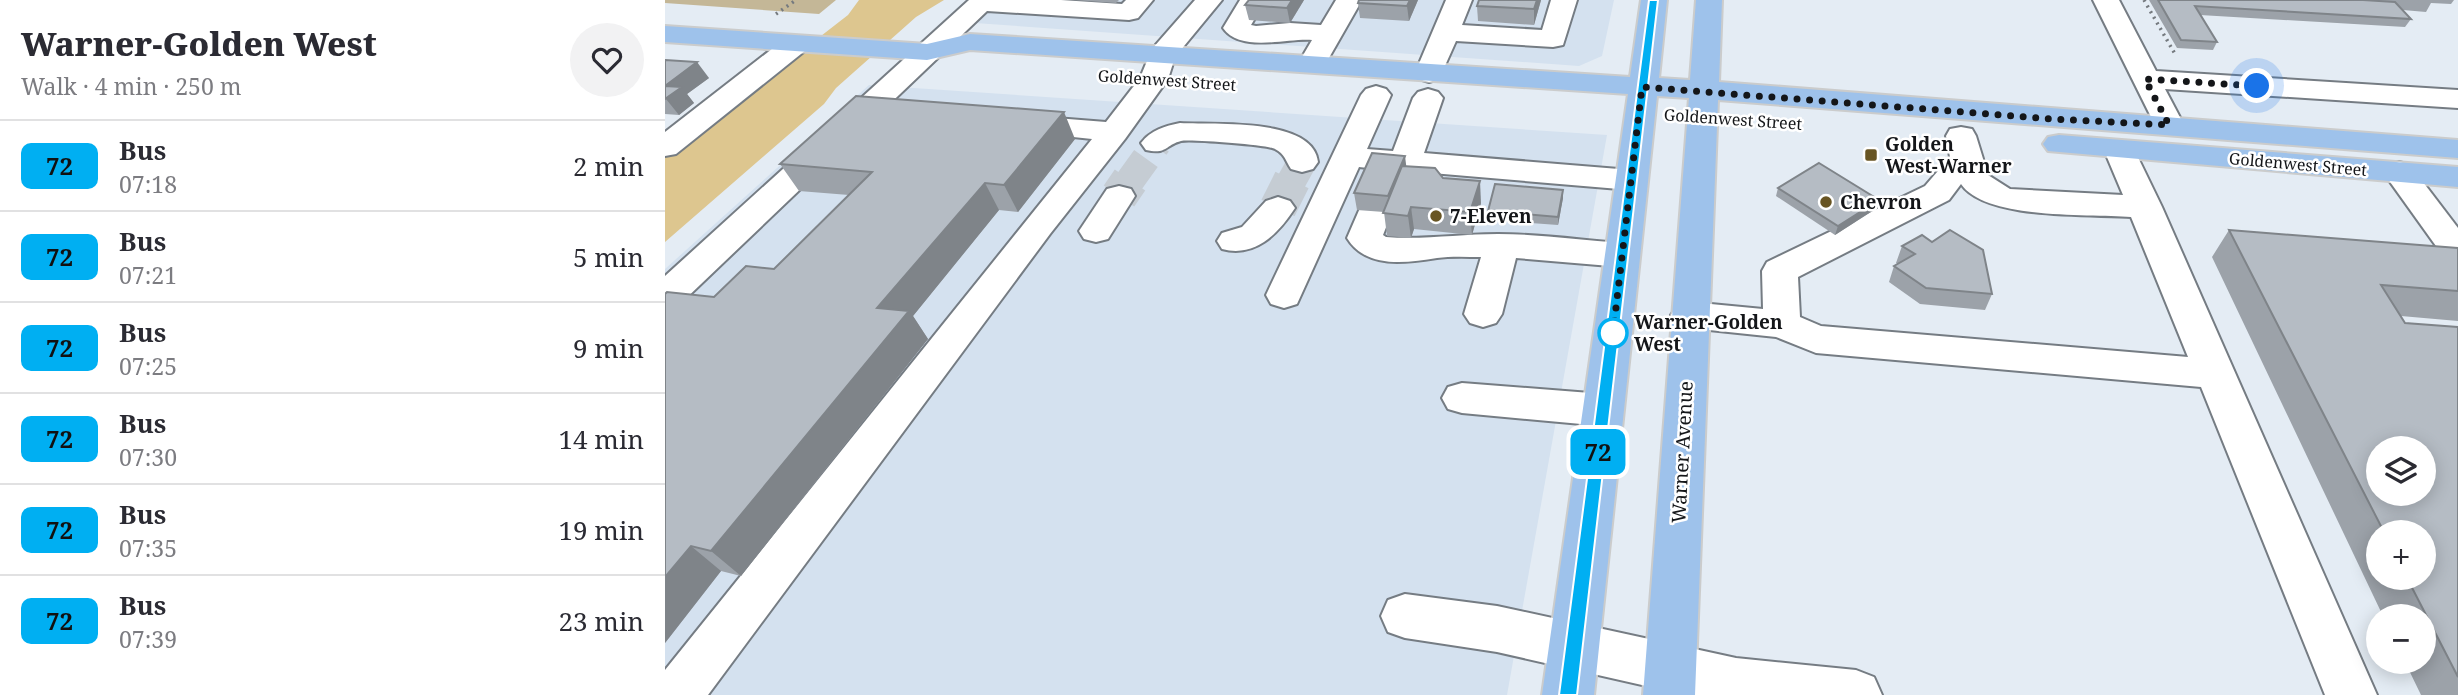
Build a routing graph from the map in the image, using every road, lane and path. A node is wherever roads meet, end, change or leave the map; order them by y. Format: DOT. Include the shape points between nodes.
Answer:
graph roads {
  1 [pos="1209,0"];
  2 [pos="1253,0"];
  3 [pos="1349,0"];
  4 [pos="1459,0"];
  5 [pos="1564,0"];
  6 [pos="1654,0"];
  7 [pos="1709,0"];
  8 [pos="2106,0"];
  9 [pos="983,1"];
  10 [pos="1134,6"];
  11 [pos="1447,32"];
  12 [pos="665,34"];
  13 [pos="1330,34"];
  14 [pos="796,44"];
  15 [pos="927,52"];
  16 [pos="1312,65"];
  17 [pos="1158,67"];
  18 [pos="2145,79"];
  19 [pos="1428,85"];
  20 [pos="1376,95"];
  21 [pos="1640,99"];
  22 [pos="2458,99"];
  23 [pos="1702,103"];
  24 [pos="865,111"];
  25 [pos="903,114"];
  26 [pos="993,122"];
  27 [pos="2169,125"];
  28 [pos="1114,132"];
  29 [pos="1157,142"];
  30 [pos="1963,146"];
  31 [pos="2422,146"];
  32 [pos="665,147"];
  33 [pos="2458,149"];
  34 [pos="2120,150"];
  35 [pos="2458,154"];
  36 [pos="1349,158"];
  37 [pos="1302,162"];
  38 [pos="1401,162"];
  39 [pos="2399,173"];
  40 [pos="2458,177"];
  41 [pos="1631,180"];
  42 [pos="1119,196"];
  43 [pos="2145,207"];
  44 [pos="1278,208"];
  45 [pos="1096,231"];
  46 [pos="1234,241"];
  47 [pos="1503,245"];
  48 [pos="2458,252"];
  49 [pos="1622,255"];
  50 [pos="1284,295"];
  51 [pos="665,297"];
  52 [pos="1483,314"];
  53 [pos="1691,315"];
  54 [pos="1782,324"];
  55 [pos="2216,374"];
  56 [pos="1462,398"];
  57 [pos="1603,410"];
  58 [pos="1405,616"];
  59 [pos="1575,645"];
  60 [pos="1670,682"];
  61 [pos="677,695"];
  62 [pos="1568,695"];
  63 [pos="1856,695"];
  64 [pos="2351,695"];
  1 -- 17 [label="lane"];
  2 -- 13 [label="lane" via="1238,22 1240,32"];
  3 -- 13 [label="lane"];
  4 -- 11 [label="lane"];
  5 -- 11 [label="lane" via="1553,38"];
  6 -- 21 [label="main road"];
  7 -- 23 [label="main road, Warner Avenue"];
  8 -- 18 [label="lane"];
  9 -- 10 [label="lane"];
  9 -- 15 [label="lane"];
  11 -- 19 [label="lane"];
  12 -- 14 [label="main road, Goldenwest Street"];
  13 -- 16 [label="lane"];
  14 -- 15 [label="main road, Goldenwest Street"];
  14 -- 32 [label="lane"];
  15 -- 17 [label="main road, Goldenwest Street" via="948,65"];
  15 -- 24 [label="lane"];
  16 -- 17 [label="main road, Goldenwest Street"];
  16 -- 19 [label="main road, Goldenwest Street"];
  17 -- 20 [label="main road, Goldenwest Street"];
  17 -- 28 [label="lane"];
  18 -- 22 [label="lane"];
  18 -- 27 [label="lane"];
  19 -- 20 [label="main road, Goldenwest Street"];
  19 -- 21 [label="main road, Goldenwest Street"];
  19 -- 38 [label="lane"];
  20 -- 36 [label="lane"];
  21 -- 23 [label="main road, Goldenwest Street"];
  21 -- 41 [label="main road"];
  23 -- 27 [label="main road, Goldenwest Street"];
  23 -- 30 [label="main road, Goldenwest Street"];
  23 -- 53 [label="main road, Warner Avenue"];
  24 -- 25 [label="lane"];
  24 -- 51 [label="lane"];
  26 -- 28 [label="lane"];
  27 -- 31 [label="main road, Goldenwest Street"];
  28 -- 61 [label="lane"];
  29 -- 37 [label="lane" via="1180,132 1279,138 1301,152"];
  30 -- 34 [label="main road, Goldenwest Street"];
  30 -- 43 [label="lane" via="1967,172 1988,193 2005,199"];
  30 -- 54 [label="lane" via="1937,193 1780,271"];
  31 -- 33 [label="main road, Goldenwest Street"];
  31 -- 35 [label="main road"];
  34 -- 39 [label="main road, Goldenwest Street"];
  34 -- 43 [label="lane"];
  36 -- 38 [label="lane"];
  36 -- 50 [label="lane"];
  38 -- 41 [label="lane"];
  38 -- 47 [label="lane" via="1364,238 1377,248 1415,251"];
  39 -- 40 [label="main road, Goldenwest Street"];
  39 -- 48 [label="lane"];
  41 -- 49 [label="main road"];
  42 -- 45 [label="lane"];
  43 -- 55 [label="lane"];
  44 -- 46 [label="lane" via="1254,234"];
  47 -- 49 [label="lane"];
  47 -- 52 [label="lane"];
  49 -- 57 [label="main road"];
  53 -- 54 [label="lane"];
  53 -- 60 [label="main road, Warner Avenue"];
  54 -- 55 [label="lane" via="1816,339"];
  55 -- 64 [label="lane"];
  56 -- 57 [label="lane"];
  57 -- 59 [label="main road"];
  58 -- 59 [label="lane"];
  59 -- 60 [label="lane"];
  59 -- 62 [label="main road"];
  60 -- 63 [label="lane" via="1736,682"];
}
